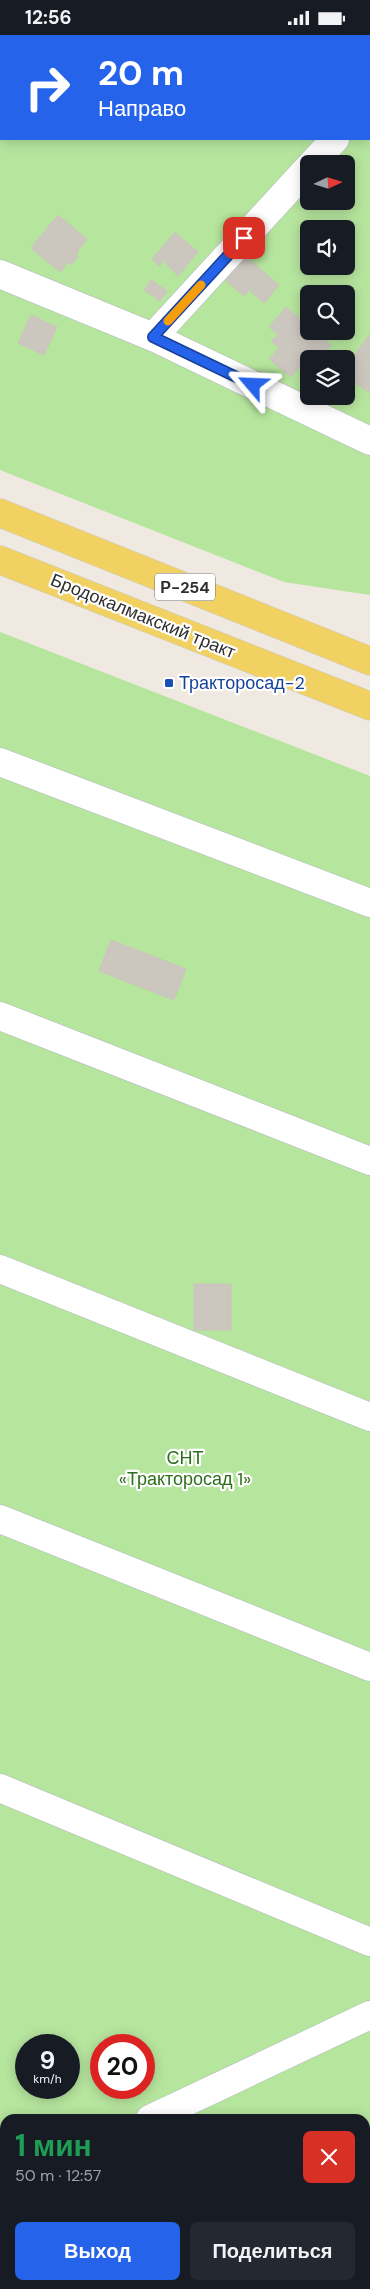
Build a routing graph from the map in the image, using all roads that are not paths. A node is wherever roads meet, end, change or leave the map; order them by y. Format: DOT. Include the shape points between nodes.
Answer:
graph roads {
  1 [pos="334,140"];
  2 [pos="320,155"];
  3 [pos="300,177"];
  4 [pos="0,274"];
  5 [pos="153,337"];
  6 [pos="370,441"];
  7 [pos="0,513"];
  8 [pos="0,560"];
  9 [pos="370,661"];
  10 [pos="370,706"];
  11 [pos="0,762"];
  12 [pos="370,903"];
  13 [pos="0,1016"];
  14 [pos="370,1161"];
  15 [pos="0,1269"];
  16 [pos="370,1417"];
  17 [pos="0,1519"];
  18 [pos="370,1667"];
  19 [pos="0,1788"];
  20 [pos="370,1942"];
  21 [pos="370,2015"];
  22 [pos="161,2114"];
  1 -- 2 [label="lane"];
  3 -- 5 [label="lane"];
  4 -- 5 [label="lane"];
  5 -- 6 [label="lane"];
  7 -- 9 [label="main road, Р-254"];
  8 -- 10 [label="main road, Бродокалмакский тракт / Р-254"];
  11 -- 12 [label="lane"];
  13 -- 14 [label="lane"];
  15 -- 16 [label="lane"];
  17 -- 18 [label="lane"];
  19 -- 20 [label="lane"];
  21 -- 22 [label="lane"];
}
